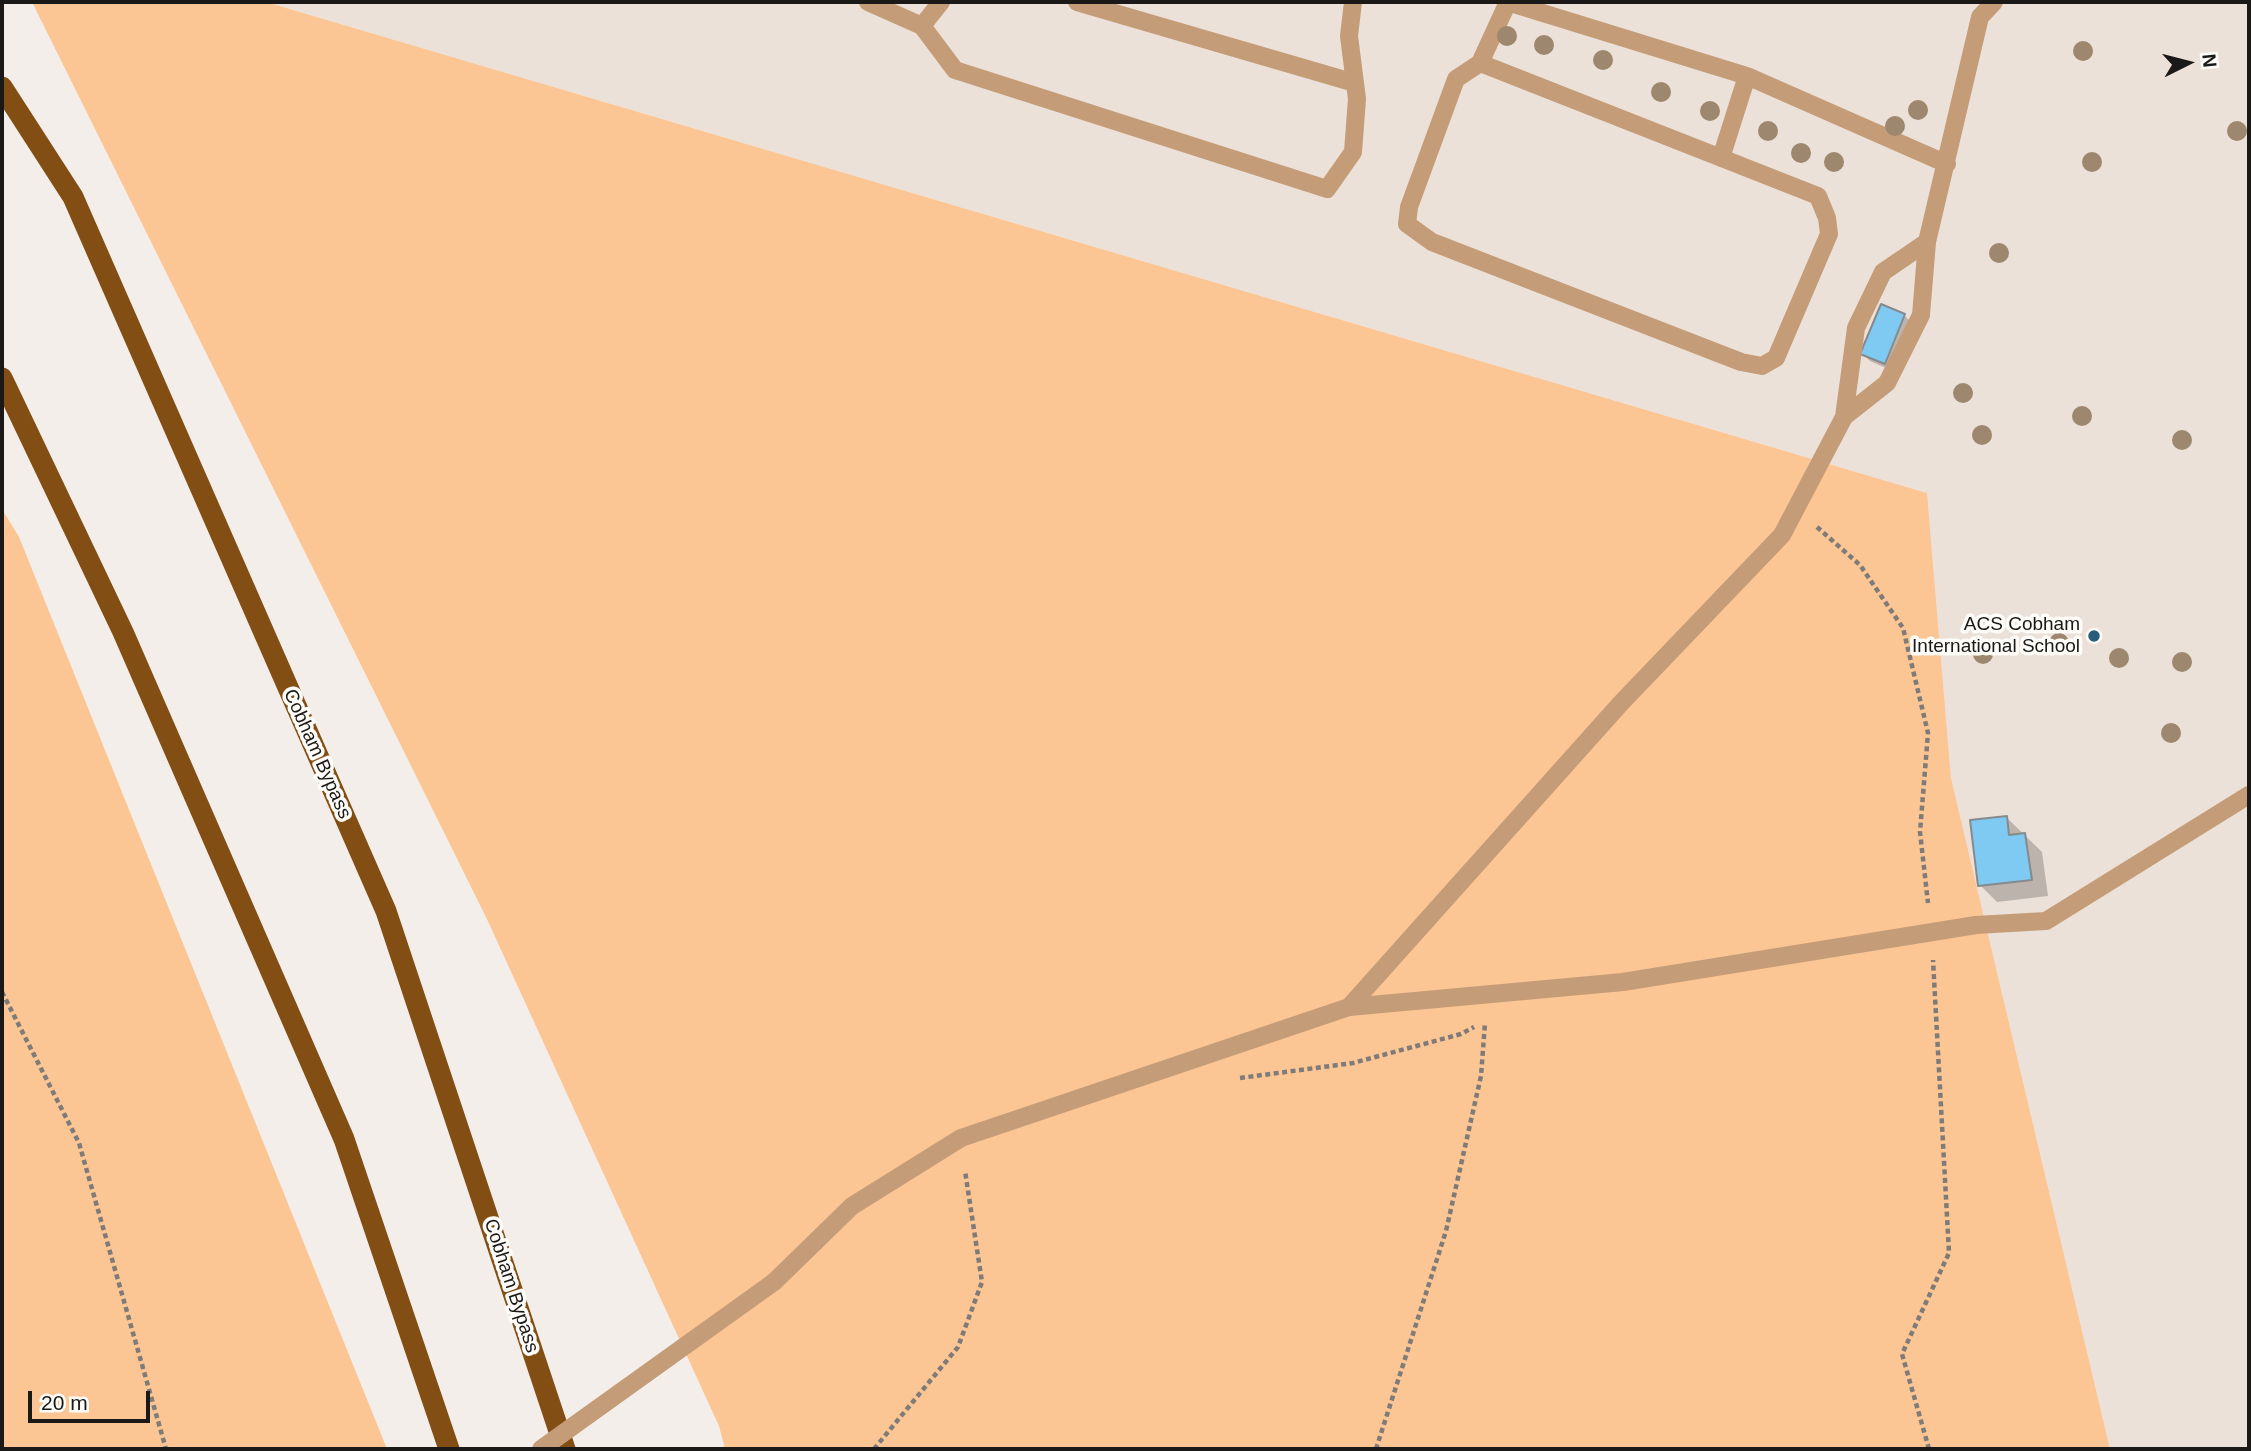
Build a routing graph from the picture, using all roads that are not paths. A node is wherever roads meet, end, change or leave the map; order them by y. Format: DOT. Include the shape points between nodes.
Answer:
graph roads {
  1 [pos="868,2"];
  2 [pos="941,2"];
  3 [pos="1077,2"];
  4 [pos="1353,2"];
  5 [pos="1507,2"];
  6 [pos="1994,2"];
  7 [pos="922,26"];
  8 [pos="1480,63"];
  9 [pos="1747,76"];
  10 [pos="1355,83"];
  11 [pos="2,87"];
  12 [pos="1721,158"];
  13 [pos="1947,164"];
  14 [pos="1927,242"];
  15 [pos="2,379"];
  16 [pos="1844,417"];
  17 [pos="2249,795"];
  18 [pos="1349,1007"];
  19 [pos="449,1449"];
  20 [pos="541,1449"];
  21 [pos="565,1449"];
  1 -- 7 [label="lane"];
  2 -- 7 [label="lane"];
  3 -- 10 [label="lane"];
  4 -- 10 [label="lane" via="1349,36"];
  5 -- 8 [label="lane"];
  5 -- 9 [label="lane"];
  6 -- 13 [label="lane" via="1980,18"];
  7 -- 10 [label="lane" via="956,70 1327,189 1353,152"];
  8 -- 12 [label="lane"];
  8 -- 12 [label="lane" via="1456,79 1409,207 1407,224 1432,242 1741,362 1762,366 1776,358 1829,234 1827,218 1818,197"];
  9 -- 12 [label="lane"];
  9 -- 13 [label="lane"];
  11 -- 21 [label="highway, Cobham Bypass" via="73,197 386,911"];
  13 -- 14 [label="lane"];
  14 -- 16 [label="lane" via="1921,315 1887,383"];
  14 -- 16 [label="lane" via="1883,272 1856,328"];
  15 -- 19 [label="highway" via="123,632 344,1139"];
  16 -- 18 [label="lane" via="1782,535 1621,703"];
  17 -- 18 [label="lane" via="2046,921 1976,925 1623,982"];
  18 -- 20 [label="lane, bridge" via="961,1138 852,1206 774,1282"];
}
